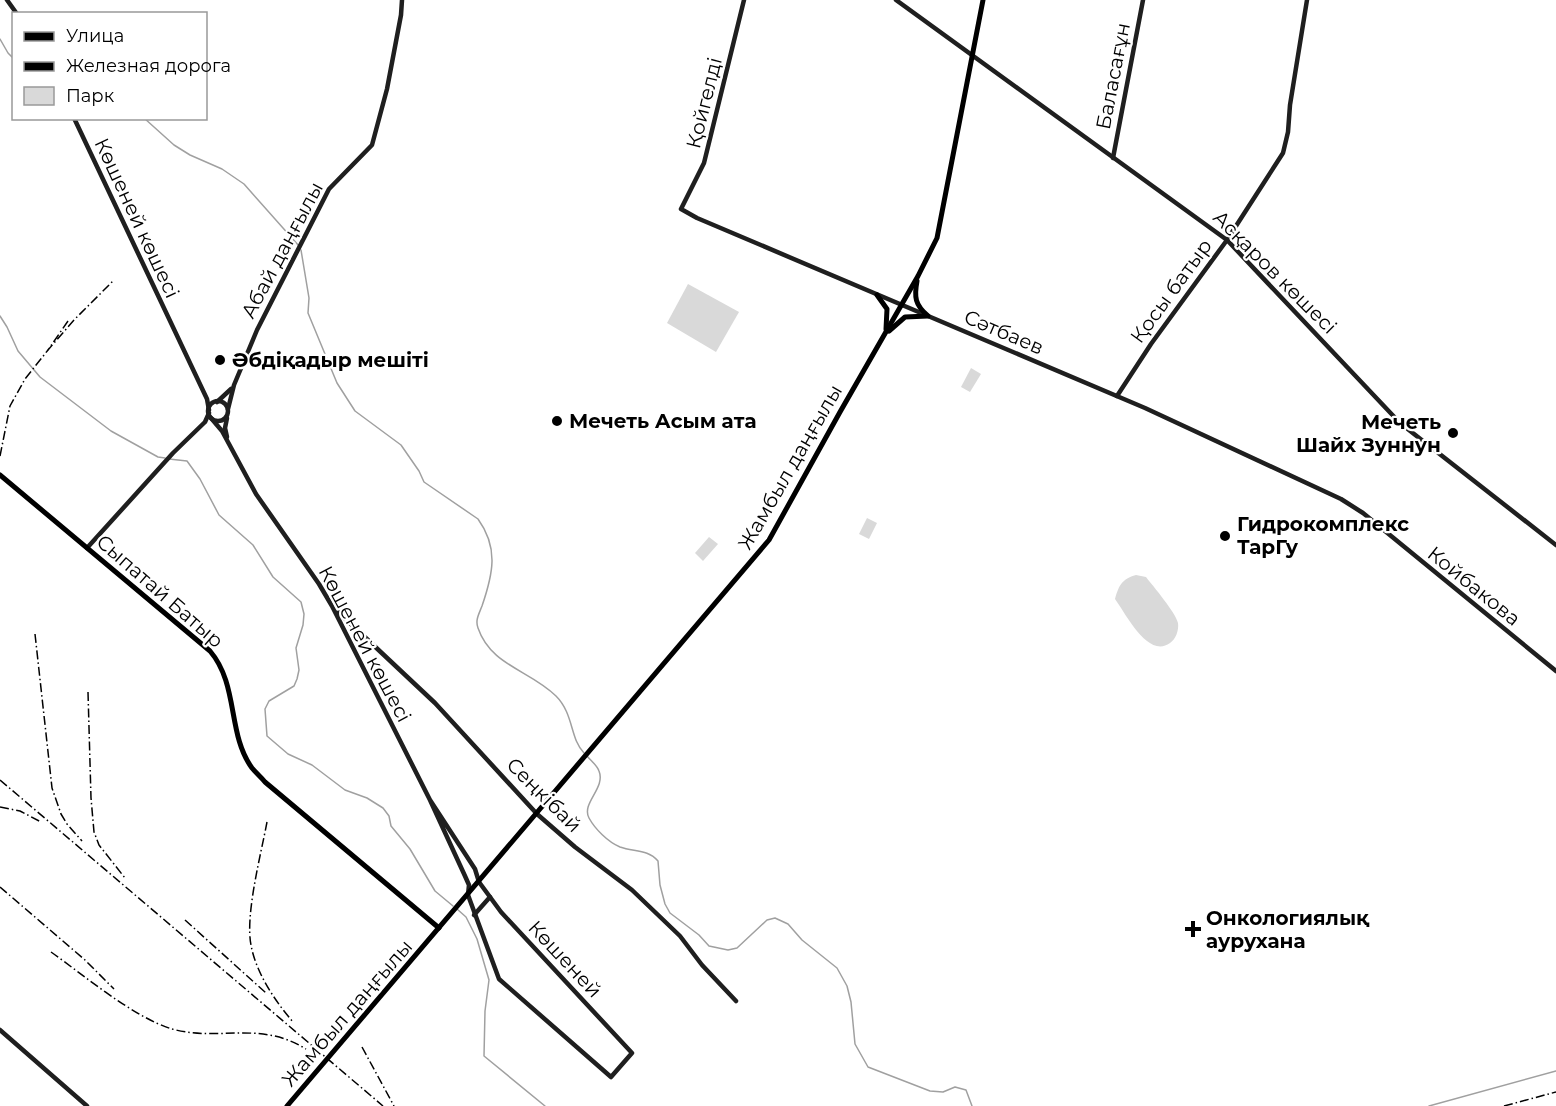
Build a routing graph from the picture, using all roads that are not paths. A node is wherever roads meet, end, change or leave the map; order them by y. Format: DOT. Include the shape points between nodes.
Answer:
graph roads {
  1 [pos="402,0"];
  2 [pos="744,0"];
  3 [pos="896,0"];
  4 [pos="983,0"];
  5 [pos="1143,0"];
  6 [pos="1307,0"];
  7 [pos="972,56"];
  8 [pos="75,120"];
  9 [pos="1113,158"];
  10 [pos="681,209"];
  11 [pos="1227,240"];
  12 [pos="918,276"];
  13 [pos="877,295"];
  14 [pos="901,305"];
  15 [pos="928,316"];
  16 [pos="885,334"];
  17 [pos="234,385"];
  18 [pos="204,395"];
  19 [pos="1117,396"];
  20 [pos="216,402"];
  21 [pos="228,412"];
  22 [pos="212,417"];
  23 [pos="198,429"];
  24 [pos="230,445"];
  25 [pos="0,475"];
  26 [pos="1313,485"];
  27 [pos="1556,545"];
  28 [pos="87,548"];
  29 [pos="332,606"];
  30 [pos="1556,671"];
  31 [pos="430,800"];
  32 [pos="537,814"];
  33 [pos="465,876"];
  34 [pos="479,882"];
  35 [pos="468,895"];
  36 [pos="490,897"];
  37 [pos="474,915"];
  38 [pos="439,928"];
  39 [pos="736,1001"];
  40 [pos="0,1030"];
  41 [pos="87,1106"];
  42 [pos="287,1106"];
  1 -- 17 [label="street, Абай даңғылы" via="389,80 372,145 329,189 257,330"];
  2 -- 10 [label="street, Қойгелді" via="704,163"];
  3 -- 7 [label="street, Асқаров көшесі"];
  4 -- 7 [label="main road, Жамбыл даңғылы"];
  5 -- 9 [label="street, Баласағұн"];
  6 -- 11 [label="street, Қосы батыр" via="1283,153"];
  7 -- 9 [label="street, Асқаров көшесі"];
  7 -- 12 [label="main road, Жамбыл даңғылы" via="937,238"];
  8 -- 18 [label="street, Көшеней көшесі"];
  9 -- 11 [label="street, Асқаров көшесі"];
  10 -- 13 [label="street, Сәтбаев"];
  11 -- 19 [label="street, Қосы батыр"];
  11 -- 27 [label="street, Асқаров көшесі" via="1400,423"];
  12 -- 14 [label="main road, Жамбыл даңғылы"];
  12 -- 15 [label="main road" via="916,302"];
  13 -- 14 [label="street, Сәтбаев"];
  13 -- 16 [label="main road" via="887,309"];
  14 -- 15 [label="street, Сәтбаев"];
  14 -- 16 [label="main road, Жамбыл даңғылы"];
  15 -- 16 [label="main road" via="905,317"];
  15 -- 19 [label="street, Сәтбаев"];
  16 -- 32 [label="main road, Жамбыл даңғылы" via="769,540"];
  17 -- 20 [label="street"];
  17 -- 21 [label="street"];
  18 -- 20 [label="street"];
  18 -- 22 [label="street, Көшеней көшесі"];
  19 -- 26 [label="street, Сәтбаев"];
  20 -- 21 [label="street" via="225,404"];
  20 -- 22 [label="street" via="211,405"];
  21 -- 22 [label="street"];
  21 -- 24 [label="street" via="225,428"];
  22 -- 23 [label="street"];
  22 -- 23 [label="street"];
  22 -- 24 [label="street, Көшеней көшесі"];
  23 -- 28 [label="street"];
  24 -- 29 [label="street, Көшеней көшесі" via="256,494"];
  25 -- 28 [label="main road, Сыпатай Батыр"];
  26 -- 30 [label="street, Койбакова" via="1363,513"];
  28 -- 38 [label="main road, Сыпатай Батыр" via="220,663 242,748 251,767"];
  29 -- 31 [label="street, Көшеней көшесі"];
  29 -- 32 [label="street, Сеңкібай" via="435,704"];
  31 -- 33 [label="street, Көшеней көшесі"];
  31 -- 34 [label="street, Көшеней көшесі" via="475,869"];
  32 -- 34 [label="main road, Жамбыл даңғылы"];
  32 -- 39 [label="street, Сеңкібай" via="632,890 680,936"];
  33 -- 34 [label="street"];
  33 -- 35 [label="street, Көшеней көшесі"];
  34 -- 35 [label="main road, Жамбыл даңғылы"];
  34 -- 36 [label="street, Көшеней"];
  35 -- 37 [label="street"];
  35 -- 38 [label="main road, Жамбыл даңғылы"];
  36 -- 37 [label="street"];
  36 -- 37 [label="street, Көшеней" via="632,1053 611,1077 499,979"];
  38 -- 42 [label="main road, Жамбыл даңғылы"];
  40 -- 41 [label="street"];
}
